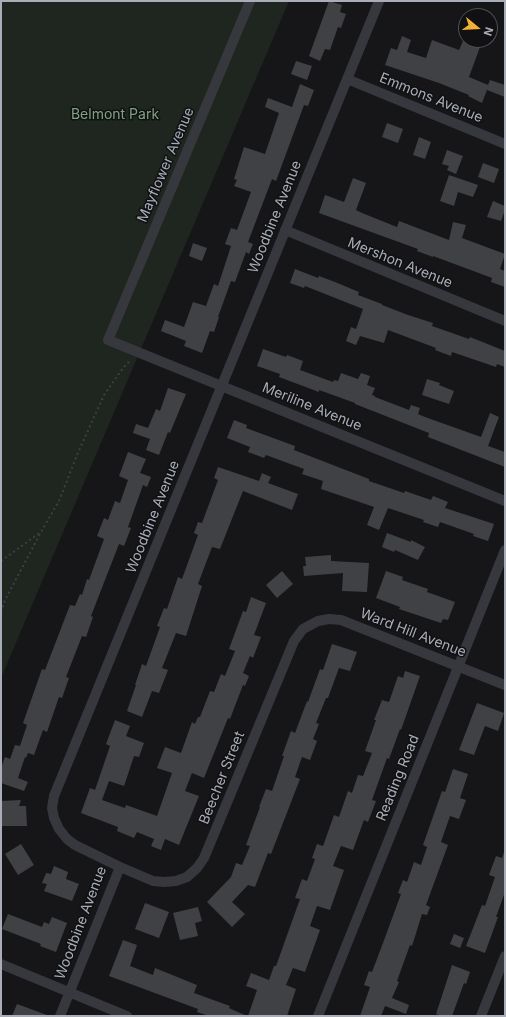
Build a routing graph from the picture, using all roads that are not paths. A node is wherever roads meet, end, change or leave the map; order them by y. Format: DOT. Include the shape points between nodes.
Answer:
graph roads {
  1 [pos="250,1"];
  2 [pos="379,1"];
  3 [pos="347,79"];
  4 [pos="505,144"];
  5 [pos="285,230"];
  6 [pos="505,321"];
  7 [pos="108,340"];
  8 [pos="222,385"];
  9 [pos="505,501"];
  10 [pos="505,550"];
  11 [pos="309,625"];
  12 [pos="458,666"];
  13 [pos="505,685"];
  14 [pos="120,867"];
  15 [pos="505,956"];
  16 [pos="1,964"];
  17 [pos="70,992"];
  18 [pos="60,1016"];
  19 [pos="128,1016"];
  20 [pos="318,1016"];
  21 [pos="481,1016"];
  1 -- 7 [label="street, Mayflower Avenue"];
  2 -- 3 [label="street, Woodbine Avenue"];
  3 -- 4 [label="street, Emmons Avenue"];
  3 -- 5 [label="street, Woodbine Avenue"];
  5 -- 6 [label="street, Mershon Avenue"];
  5 -- 8 [label="street, Woodbine Avenue"];
  7 -- 8 [label="street, Meriline Avenue"];
  8 -- 9 [label="street, Meriline Avenue"];
  8 -- 14 [label="street, Woodbine Avenue" via="54,796 54,818 58,829 67,839"];
  10 -- 12 [label="street, Reading Road"];
  11 -- 12 [label="street, Ward Hill Avenue" via="329,619 341,620"];
  11 -- 14 [label="street, Beecher Street" via="294,641 204,858 197,868 187,877 164,882 154,881"];
  12 -- 13 [label="street, Ward Hill Avenue"];
  12 -- 20 [label="street, Reading Road"];
  14 -- 17 [label="street, Woodbine Avenue"];
  15 -- 21 [label="street"];
  16 -- 17 [label="street"];
  17 -- 18 [label="street, Woodbine Avenue"];
  17 -- 19 [label="street"];
}
